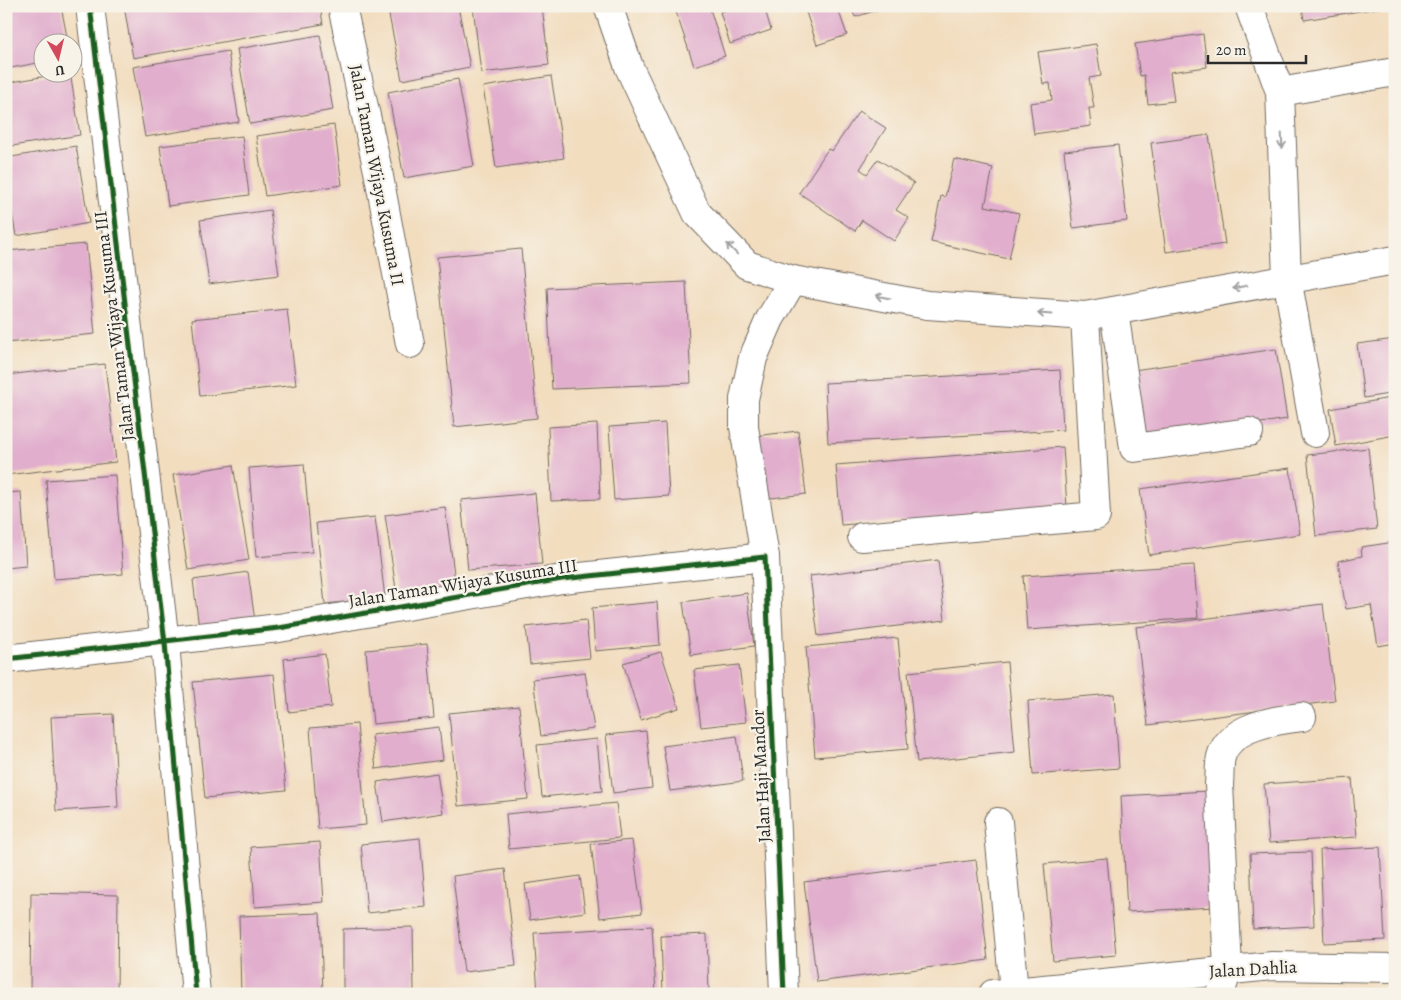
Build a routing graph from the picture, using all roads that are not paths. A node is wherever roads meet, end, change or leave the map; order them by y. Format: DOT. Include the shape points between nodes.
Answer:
graph roads {
  1 [pos="90,6"];
  2 [pos="342,6"];
  3 [pos="608,6"];
  4 [pos="1249,6"];
  5 [pos="1395,72"];
  6 [pos="1280,92"];
  7 [pos="1395,260"];
  8 [pos="1288,278"];
  9 [pos="793,280"];
  10 [pos="1114,311"];
  11 [pos="1086,316"];
  12 [pos="410,344"];
  13 [pos="1249,432"];
  14 [pos="1315,433"];
  15 [pos="862,537"];
  16 [pos="765,557"];
  17 [pos="165,643"];
  18 [pos="6,659"];
  19 [pos="1302,717"];
  20 [pos="998,822"];
  21 [pos="1395,968"];
  22 [pos="1224,981"];
  23 [pos="1003,992"];
  24 [pos="196,994"];
  25 [pos="784,994"];
  1 -- 17 [label="street, Jalan Taman Wijaya Kusuma III"];
  2 -- 12 [label="street, Jalan Taman Wijaya Kusuma II" via="378,171"];
  9 -- 3 [label="street, one-way" via="747,265 697,213 629,66"];
  4 -- 6 [label="street"];
  5 -- 6 [label="street"];
  6 -- 8 [label="street, one-way"];
  7 -- 8 [label="street"];
  8 -- 10 [label="street, one-way"];
  8 -- 14 [label="street"];
  11 -- 9 [label="street, one-way" via="927,305"];
  9 -- 16 [label="street, Jalan Haji Mandor" via="770,319 753,358 744,399 744,427"];
  10 -- 11 [label="street"];
  10 -- 13 [label="street" via="1134,448"];
  11 -- 15 [label="street" via="1096,516"];
  16 -- 17 [label="street, Jalan Taman Wijaya Kusuma III" via="562,579 279,628"];
  16 -- 25 [label="street, Jalan Haji Mandor"];
  17 -- 18 [label="street"];
  17 -- 24 [label="street, Jalan Taman Wijaya Kusuma III"];
  19 -- 22 [label="street" via="1246,730 1229,742 1222,755 1219,784"];
  20 -- 23 [label="street"];
  21 -- 22 [label="street, Jalan Dahlia" via="1272,966"];
  22 -- 23 [label="street, Jalan Dahlia"];
}
